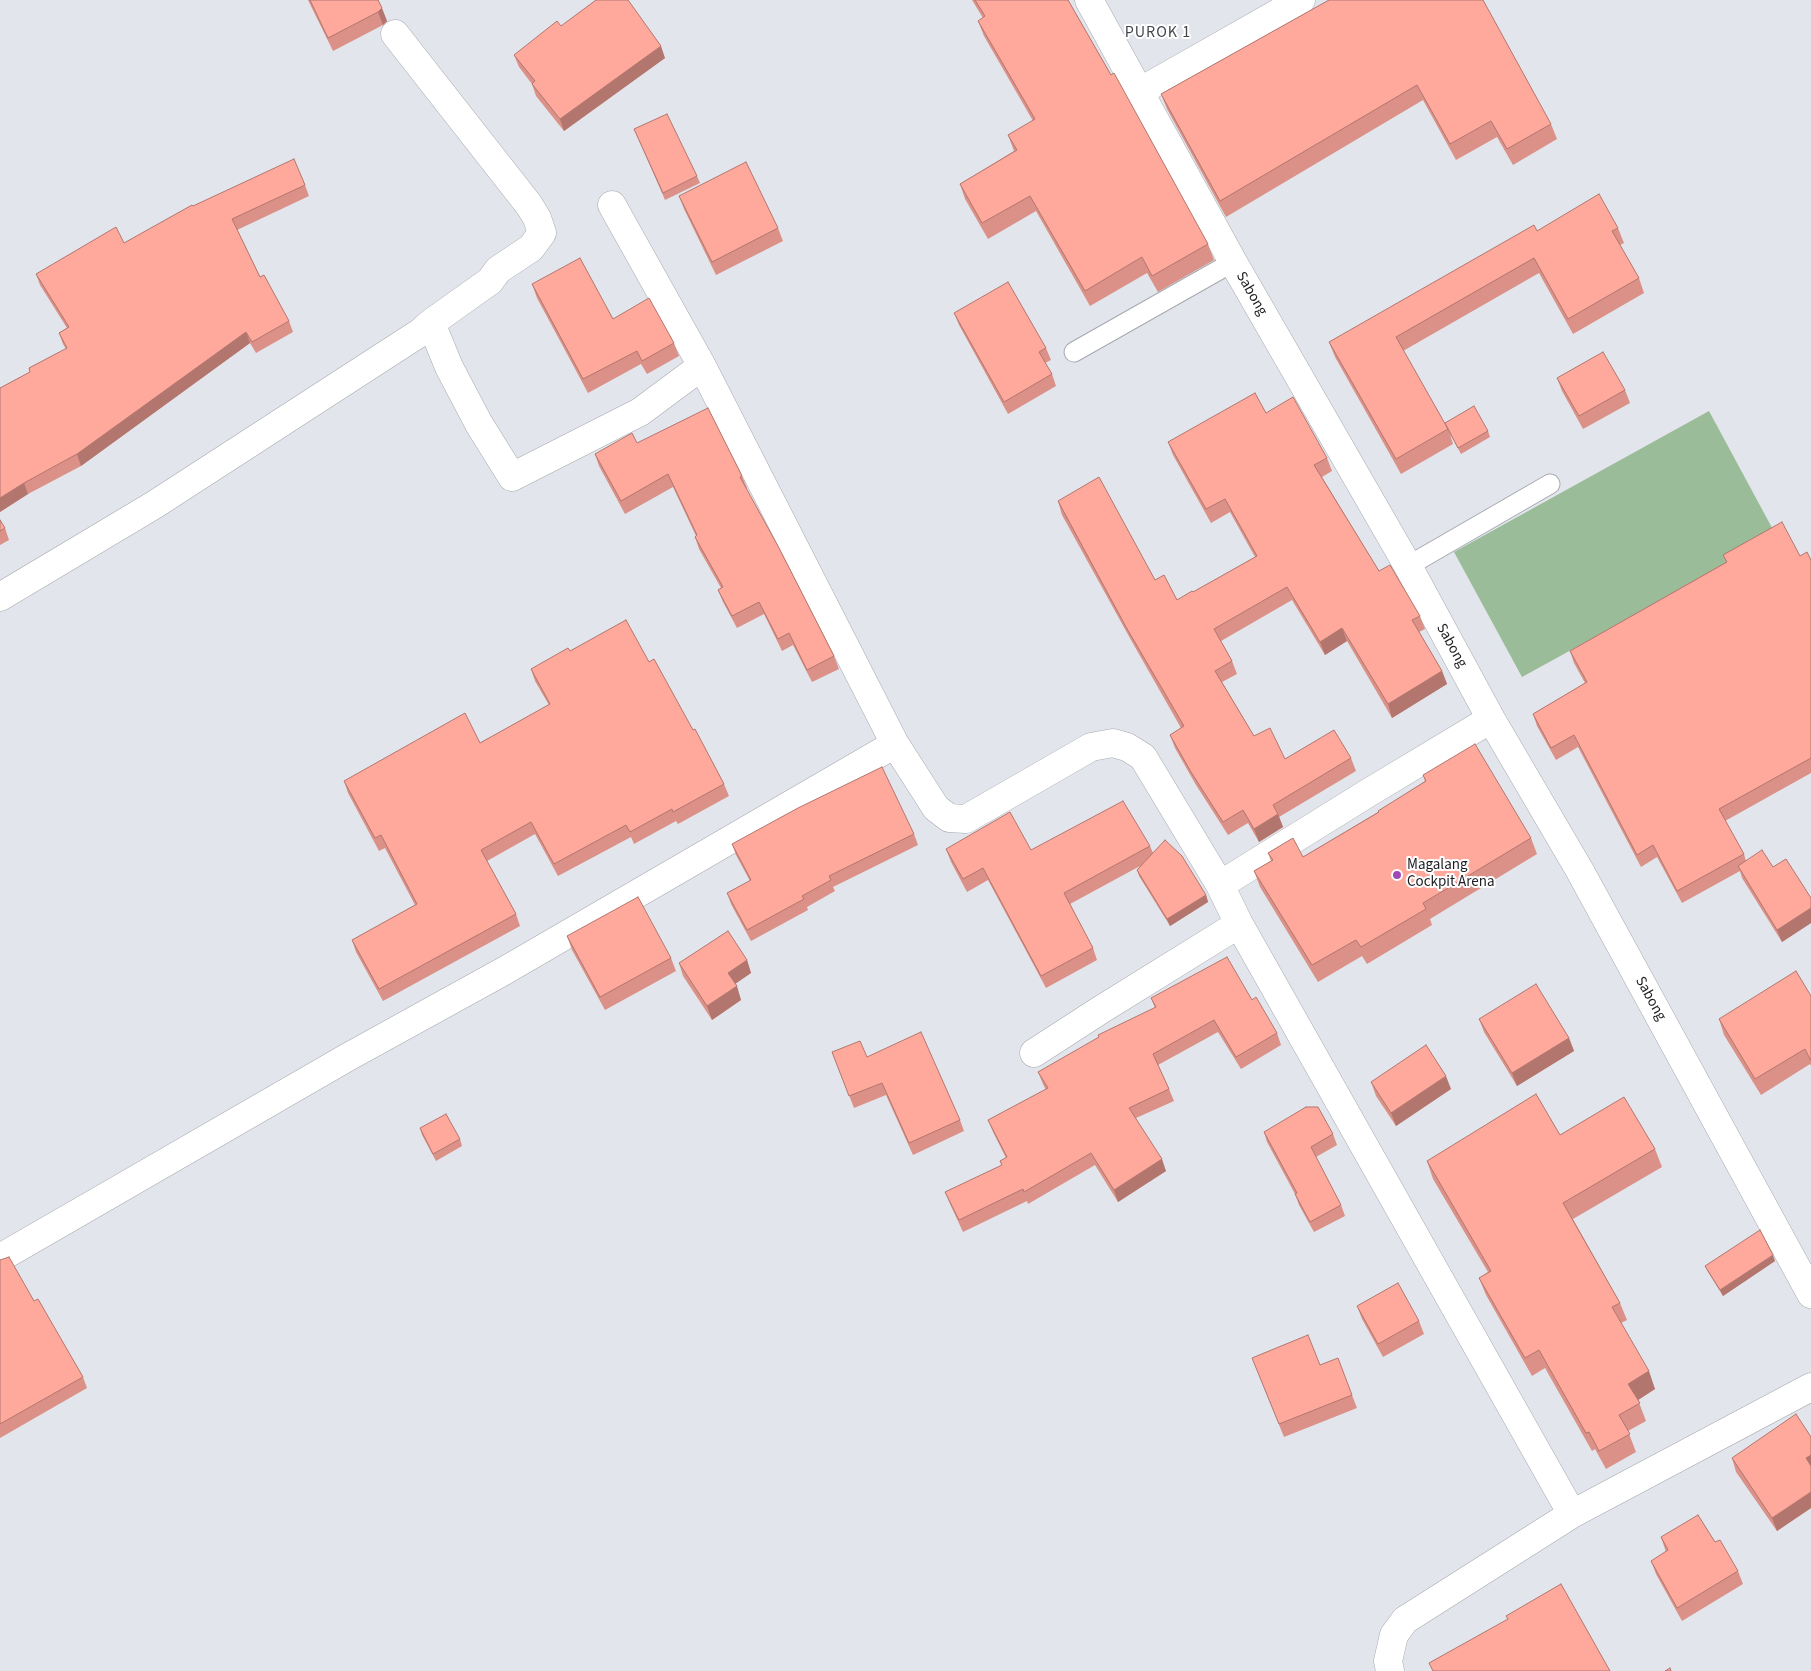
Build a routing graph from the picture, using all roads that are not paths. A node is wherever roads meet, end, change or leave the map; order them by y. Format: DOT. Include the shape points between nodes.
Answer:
graph roads {
  1 [pos="1089,0"];
  2 [pos="1301,0"];
  3 [pos="395,34"];
  4 [pos="1139,92"];
  5 [pos="612,205"];
  6 [pos="1233,262"];
  7 [pos="431,323"];
  8 [pos="1074,352"];
  9 [pos="702,366"];
  10 [pos="1550,484"];
  11 [pos="1408,566"];
  12 [pos="0,597"];
  13 [pos="1491,719"];
  14 [pos="895,744"];
  15 [pos="1220,885"];
  16 [pos="1239,924"];
  17 [pos="1034,1053"];
  18 [pos="0,1258"];
  19 [pos="1811,1294"];
  20 [pos="1811,1387"];
  21 [pos="1572,1514"];
  22 [pos="1390,1671"];
  1 -- 4 [label="street, Sabong"];
  2 -- 4 [label="street"];
  3 -- 7 [label="street" via="537,218 542,233 532,248 498,270 490,281"];
  4 -- 6 [label="street, Sabong"];
  5 -- 9 [label="street"];
  6 -- 8 [label="lane"];
  6 -- 11 [label="street, Sabong"];
  7 -- 9 [label="street" via="478,424 512,477 640,412"];
  7 -- 12 [label="street" via="154,505"];
  9 -- 14 [label="street"];
  10 -- 11 [label="lane"];
  11 -- 13 [label="street, Sabong"];
  13 -- 15 [label="street"];
  13 -- 19 [label="street, Sabong" via="1580,871"];
  14 -- 15 [label="street" via="936,808 949,818 966,819 1092,747 1113,742 1127,747 1143,757"];
  14 -- 18 [label="street"];
  15 -- 16 [label="street"];
  16 -- 17 [label="street"];
  16 -- 21 [label="street"];
  20 -- 21 [label="street"];
  21 -- 22 [label="street" via="1405,1620 1394,1635 1388,1662"];
}
